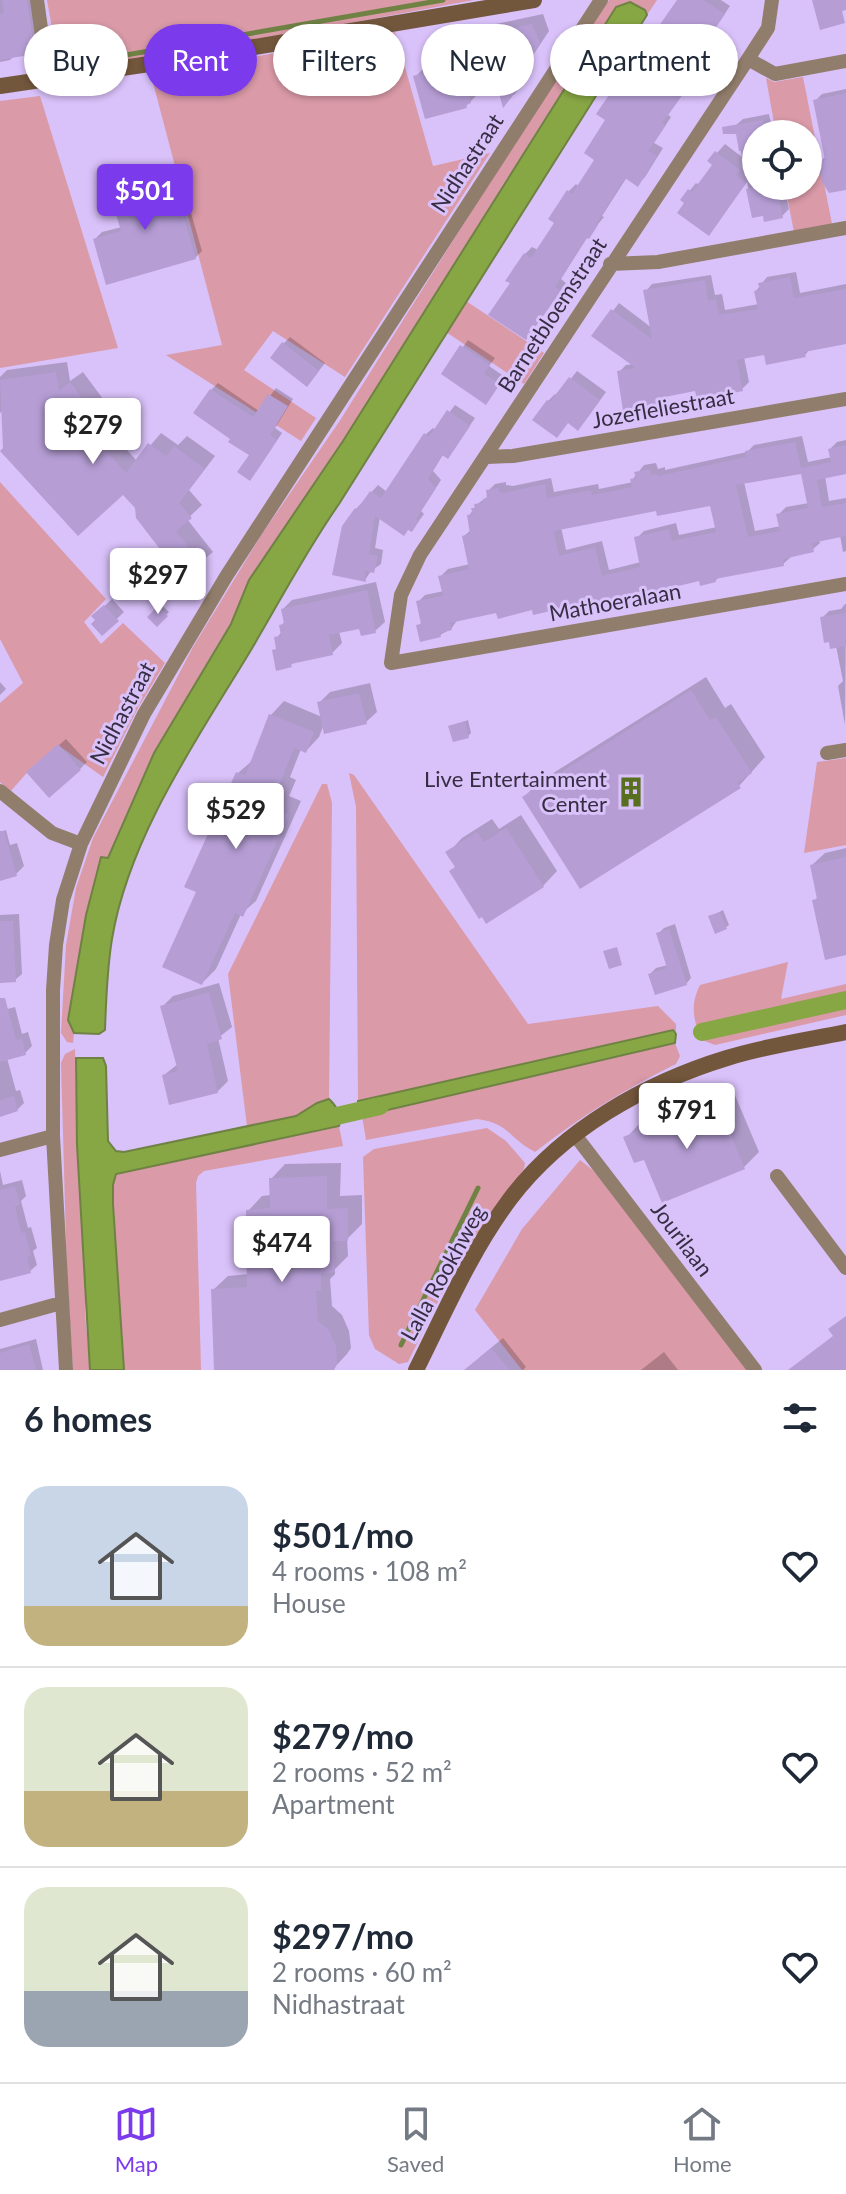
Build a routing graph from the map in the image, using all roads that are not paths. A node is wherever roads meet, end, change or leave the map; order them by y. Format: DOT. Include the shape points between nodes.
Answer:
graph roads {
  1 [pos="37,0"];
  2 [pos="534,0"];
  3 [pos="601,0"];
  4 [pos="772,0"];
  5 [pos="40,24"];
  6 [pos="748,59"];
  7 [pos="846,61"];
  8 [pos="128,67"];
  9 [pos="24,82"];
  10 [pos="0,86"];
  11 [pos="846,228"];
  12 [pos="610,264"];
  13 [pos="846,399"];
  14 [pos="487,457"];
  15 [pos="846,584"];
  16 [pos="391,663"];
  17 [pos="846,750"];
  18 [pos="827,753"];
  19 [pos="0,791"];
  20 [pos="81,844"];
  21 [pos="846,1032"];
  22 [pos="575,1135"];
  23 [pos="53,1136"];
  24 [pos="0,1150"];
  25 [pos="777,1176"];
  26 [pos="846,1268"];
  27 [pos="61,1303"];
  28 [pos="0,1320"];
  29 [pos="66,1370"];
  30 [pos="416,1370"];
  31 [pos="755,1370"];
  1 -- 5 [label="street"];
  2 -- 8 [label="street"];
  3 -- 20 [label="street, Nidhastraat" via="227,575 144,714"];
  4 -- 6 [label="street, Barnetbloemstraat" via="768,28"];
  6 -- 7 [label="street" via="775,74"];
  6 -- 12 [label="street, Barnetbloemstraat"];
  9 -- 10 [label="street"];
  11 -- 12 [label="street" via="658,262"];
  12 -- 14 [label="street, Barnetbloemstraat"];
  13 -- 14 [label="street, Jozefleliestraat"];
  14 -- 16 [label="street, Barnetbloemstraat" via="411,572 396,617"];
  15 -- 16 [label="street, Mathoeralaan"];
  17 -- 18 [label="street"];
  19 -- 20 [label="street" via="52,833"];
  20 -- 23 [label="street, Nidhastraat" via="63,900 56,945"];
  21 -- 22 [label="street, Lalla Rookhweg" via="729,1057 680,1074 634,1095"];
  22 -- 30 [label="street, Lalla Rookhweg" via="511,1198 475,1254"];
  22 -- 31 [label="street, Jourilaan"];
  23 -- 24 [label="street"];
  23 -- 27 [label="street, Nidhastraat"];
  25 -- 26 [label="street"];
  27 -- 28 [label="street"];
  27 -- 29 [label="street, Nidhastraat"];
}
